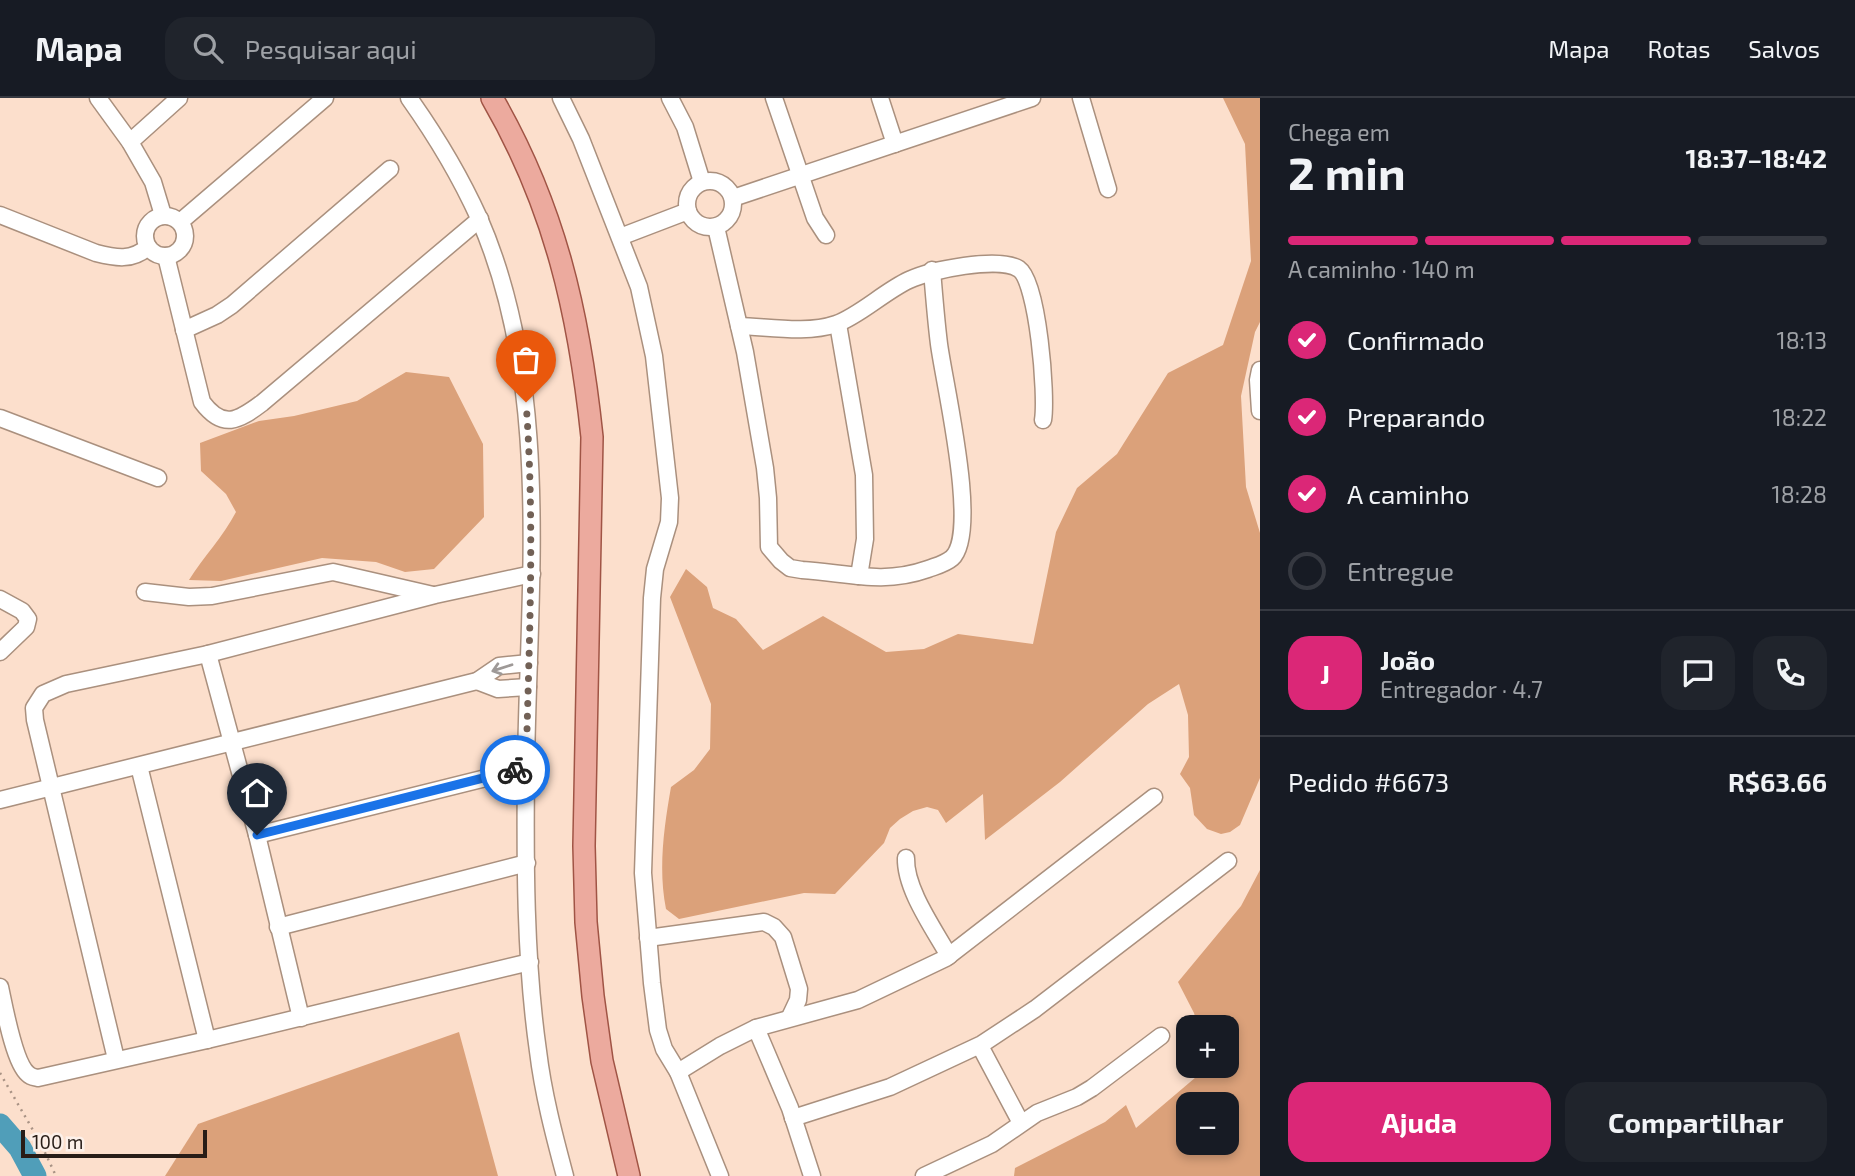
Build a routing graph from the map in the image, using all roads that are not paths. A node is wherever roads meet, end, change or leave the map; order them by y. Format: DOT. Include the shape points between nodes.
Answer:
graph roads {
  1 [pos="98,98"];
  2 [pos="178,98"];
  3 [pos="325,98"];
  4 [pos="409,98"];
  5 [pos="492,98"];
  6 [pos="561,98"];
  7 [pos="670,98"];
  8 [pos="774,98"];
  9 [pos="880,98"];
  10 [pos="1032,98"];
  11 [pos="1081,98"];
  12 [pos="983,106"];
  13 [pos="130,142"];
  14 [pos="894,144"];
  15 [pos="390,169"];
  16 [pos="801,175"];
  17 [pos="702,182"];
  18 [pos="1108,189"];
  19 [pos="733,198"];
  20 [pos="688,211"];
  21 [pos="0,215"];
  22 [pos="163,215"];
  23 [pos="480,219"];
  24 [pos="180,222"];
  25 [pos="716,227"];
  26 [pos="826,235"];
  27 [pos="620,237"];
  28 [pos="148,247"];
  29 [pos="166,256"];
  30 [pos="932,270"];
  31 [pos="838,324"];
  32 [pos="739,326"];
  33 [pos="184,330"];
  34 [pos="1260,370"];
  35 [pos="1260,411"];
  36 [pos="0,418"];
  37 [pos="1043,420"];
  38 [pos="158,478"];
  39 [pos="532,574"];
  40 [pos="859,576"];
  41 [pos="145,593"];
  42 [pos="435,595"];
  43 [pos="0,599"];
  44 [pos="0,652"];
  45 [pos="208,654"];
  46 [pos="529,663"];
  47 [pos="477,681"];
  48 [pos="528,687"];
  49 [pos="232,743"];
  50 [pos="139,766"];
  51 [pos="526,768"];
  52 [pos="50,787"];
  53 [pos="1154,797"];
  54 [pos="0,800"];
  55 [pos="257,835"];
  56 [pos="906,858"];
  57 [pos="1228,861"];
  58 [pos="527,863"];
  59 [pos="278,927"];
  60 [pos="648,938"];
  61 [pos="949,956"];
  62 [pos="530,962"];
  63 [pos="0,987"];
  64 [pos="790,1017"];
  65 [pos="301,1018"];
  66 [pos="757,1028"];
  67 [pos="1161,1036"];
  68 [pos="206,1040"];
  69 [pos="979,1046"];
  70 [pos="116,1059"];
  71 [pos="678,1072"];
  72 [pos="793,1118"];
  73 [pos="1021,1123"];
  74 [pos="565,1176"];
  75 [pos="629,1176"];
  76 [pos="720,1176"];
  77 [pos="812,1176"];
  78 [pos="924,1176"];
  1 -- 13 [label="street"];
  2 -- 13 [label="street"];
  3 -- 24 [label="street"];
  4 -- 23 [label="street"];
  5 -- 75 [label="main road" via="532,177 551,228 585,371 592,437 586,922 603,1061"];
  6 -- 27 [label="street"];
  7 -- 17 [label="street" via="685,127"];
  8 -- 16 [label="street"];
  9 -- 14 [label="street"];
  10 -- 12 [label="street"];
  11 -- 18 [label="street"];
  12 -- 14 [label="street"];
  13 -- 22 [label="street" via="153,182"];
  14 -- 16 [label="street"];
  15 -- 33 [label="street" via="232,305"];
  16 -- 19 [label="street"];
  16 -- 26 [label="street" via="815,218"];
  17 -- 19 [label="street" via="721,183"];
  17 -- 20 [label="street" via="688,197"];
  19 -- 25 [label="street" via="732,212"];
  20 -- 25 [label="street" via="696,222"];
  20 -- 27 [label="street"];
  21 -- 28 [label="street" via="113,257 127,258"];
  22 -- 24 [label="street"];
  22 -- 28 [label="street" via="146,227"];
  23 -- 33 [label="street" via="262,403 233,420 210,413 202,402"];
  23 -- 39 [label="street" via="503,290 526,402"];
  24 -- 29 [label="street" via="184,240 178,251"];
  25 -- 32 [label="street"];
  27 -- 60 [label="street" via="639,287 654,356 670,498 652,598 643,873"];
  28 -- 29 [label="street"];
  29 -- 33 [label="street"];
  30 -- 31 [label="street" via="907,280"];
  30 -- 37 [label="street" via="1009,265 1026,277 1033,297 1045,396"];
  30 -- 40 [label="street" via="962,490 961,542 951,559 908,576"];
  31 -- 32 [label="street" via="821,328"];
  31 -- 40 [label="street" via="864,475"];
  32 -- 40 [label="street" via="765,468 769,547 790,568"];
  34 -- 35 [label="street"];
  36 -- 38 [label="street"];
  39 -- 42 [label="street"];
  39 -- 46 [label="street"];
  41 -- 42 [label="street" via="212,596 333,572"];
  42 -- 45 [label="street"];
  43 -- 44 [label="street" via="22,611 28,620"];
  45 -- 49 [label="street"];
  45 -- 52 [label="street" via="66,684 43,694 34,708"];
  46 -- 47 [label="street, one-way" via="499,666"];
  46 -- 48 [label="street"];
  47 -- 48 [label="street" via="498,689"];
  47 -- 49 [label="street"];
  48 -- 51 [label="street"];
  49 -- 50 [label="street"];
  49 -- 55 [label="street"];
  50 -- 52 [label="street"];
  50 -- 68 [label="street"];
  51 -- 55 [label="street"];
  51 -- 58 [label="street"];
  52 -- 54 [label="street"];
  52 -- 70 [label="street"];
  53 -- 61 [label="street"];
  55 -- 59 [label="street"];
  56 -- 61 [label="street" via="911,884"];
  57 -- 69 [label="street" via="1035,1009"];
  58 -- 59 [label="street"];
  58 -- 62 [label="street"];
  59 -- 65 [label="street"];
  60 -- 64 [label="street" via="764,922 774,927 783,937 799,989"];
  60 -- 71 [label="street" via="658,1030"];
  61 -- 64 [label="street" via="858,1000"];
  62 -- 65 [label="street"];
  62 -- 74 [label="street" via="541,1072"];
  63 -- 70 [label="street" via="13,1042 29,1076 54,1075"];
  64 -- 66 [label="street"];
  65 -- 68 [label="street"];
  66 -- 71 [label="street"];
  66 -- 72 [label="street"];
  67 -- 73 [label="street" via="1092,1088"];
  68 -- 70 [label="street"];
  69 -- 72 [label="street" via="890,1087"];
  69 -- 73 [label="street"];
  71 -- 76 [label="street"];
  72 -- 77 [label="street"];
  73 -- 78 [label="street" via="962,1161"];
}
